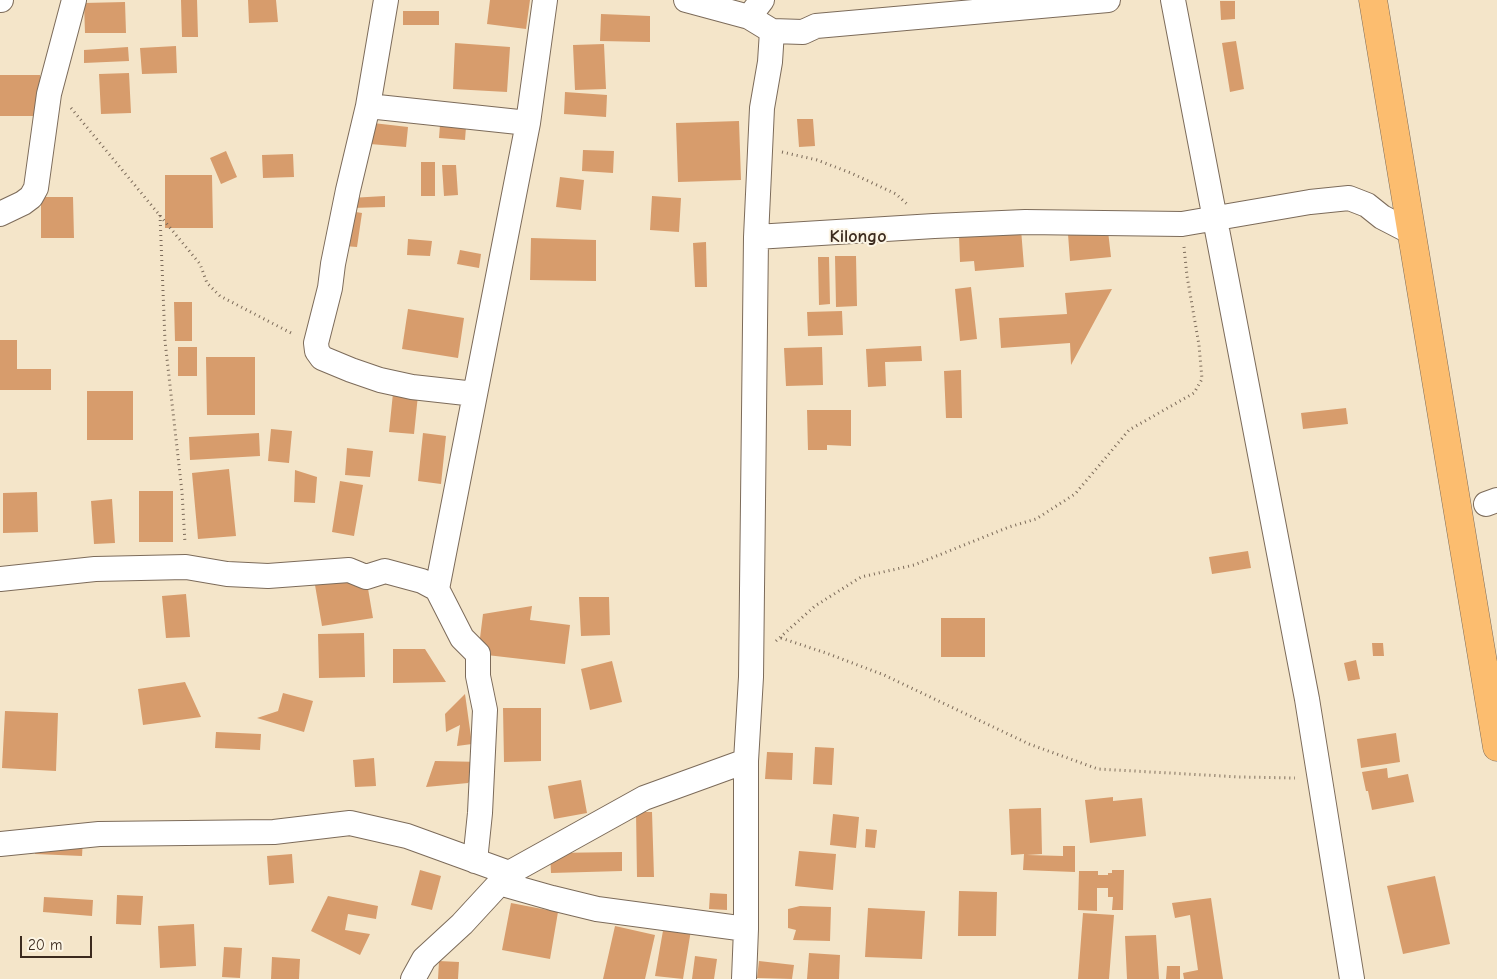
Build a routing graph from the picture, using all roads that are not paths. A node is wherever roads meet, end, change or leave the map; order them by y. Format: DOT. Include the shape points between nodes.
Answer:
graph roads {
  1 [pos="74,0"];
  2 [pos="386,0"];
  3 [pos="545,0"];
  4 [pos="686,0"];
  5 [pos="1108,0"];
  6 [pos="1173,0"];
  7 [pos="1373,0"];
  8 [pos="756,8"];
  9 [pos="772,31"];
  10 [pos="368,106"];
  11 [pos="528,123"];
  12 [pos="0,214"];
  13 [pos="1216,219"];
  14 [pos="1411,232"];
  15 [pos="756,237"];
  16 [pos="475,394"];
  17 [pos="0,579"];
  18 [pos="436,589"];
  19 [pos="1497,747"];
  20 [pos="746,761"];
  21 [pos="0,844"];
  22 [pos="475,860"];
  23 [pos="504,878"];
  24 [pos="746,929"];
  25 [pos="413,979"];
  26 [pos="744,979"];
  27 [pos="1352,979"];
  1 -- 12 [label="street" via="51,85 36,188 23,203"];
  2 -- 10 [label="street"];
  3 -- 11 [label="street"];
  4 -- 8 [label="street"];
  5 -- 9 [label="street" via="816,26 803,32"];
  6 -- 13 [label="street"];
  7 -- 14 [label="highway"];
  8 -- 9 [label="street"];
  9 -- 15 [label="street" via="762,108"];
  10 -- 11 [label="street"];
  10 -- 16 [label="street" via="316,343 317,351 322,358 380,380"];
  11 -- 16 [label="street"];
  13 -- 14 [label="street" via="1349,198 1367,205"];
  13 -- 15 [label="street" via="1182,224 1025,222"];
  13 -- 27 [label="street" via="1305,689"];
  14 -- 19 [label="highway"];
  15 -- 20 [label="street" via="751,664"];
  16 -- 18 [label="street"];
  17 -- 18 [label="street" via="95,570 186,567 268,576 348,570 366,577 385,572 422,581"];
  18 -- 22 [label="street" via="462,638 478,654 478,676 485,710"];
  20 -- 23 [label="street" via="644,798"];
  20 -- 24 [label="street"];
  21 -- 22 [label="street" via="99,834 274,832 350,823 407,836"];
  22 -- 23 [label="street"];
  23 -- 24 [label="street" via="552,898 597,909"];
  23 -- 25 [label="street" via="424,959"];
  24 -- 26 [label="street"];
}
